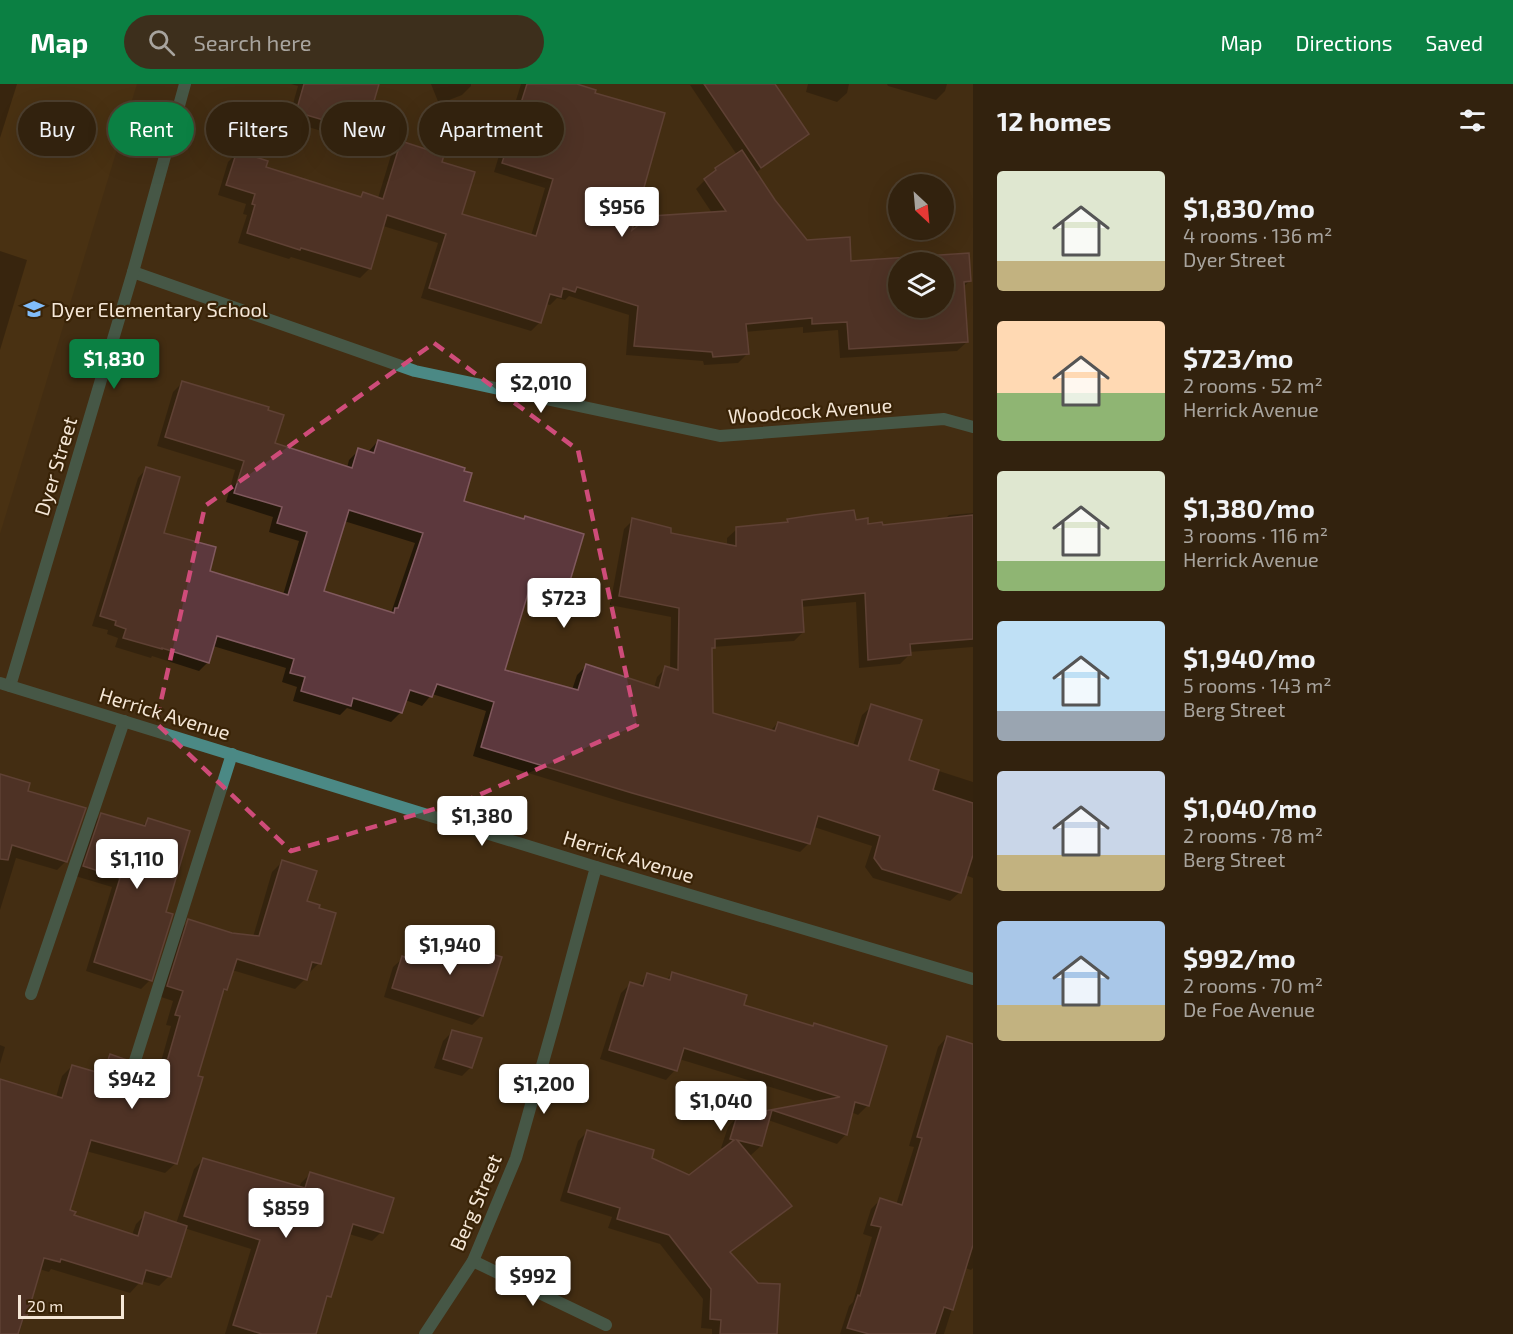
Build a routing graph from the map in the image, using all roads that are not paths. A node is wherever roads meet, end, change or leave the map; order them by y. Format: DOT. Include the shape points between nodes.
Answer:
graph roads {
  1 [pos="185,84"];
  2 [pos="133,272"];
  3 [pos="973,427"];
  4 [pos="5,684"];
  5 [pos="124,721"];
  6 [pos="232,754"];
  7 [pos="596,867"];
  8 [pos="973,979"];
  9 [pos="31,994"];
  10 [pos="134,1064"];
  11 [pos="473,1262"];
  12 [pos="606,1325"];
  13 [pos="425,1334"];
  1 -- 2 [label="street, Dyer Street"];
  2 -- 3 [label="street, Woodcock Avenue" via="415,371 720,436 944,419"];
  2 -- 4 [label="street, Dyer Street"];
  4 -- 5 [label="street, Herrick Avenue"];
  5 -- 6 [label="street, Herrick Avenue"];
  5 -- 9 [label="street"];
  6 -- 7 [label="street, Herrick Avenue"];
  6 -- 10 [label="street"];
  7 -- 8 [label="street, Herrick Avenue"];
  7 -- 11 [label="street, Berg Street" via="516,1158"];
  11 -- 12 [label="street"];
  11 -- 13 [label="street, Berg Street"];
}
